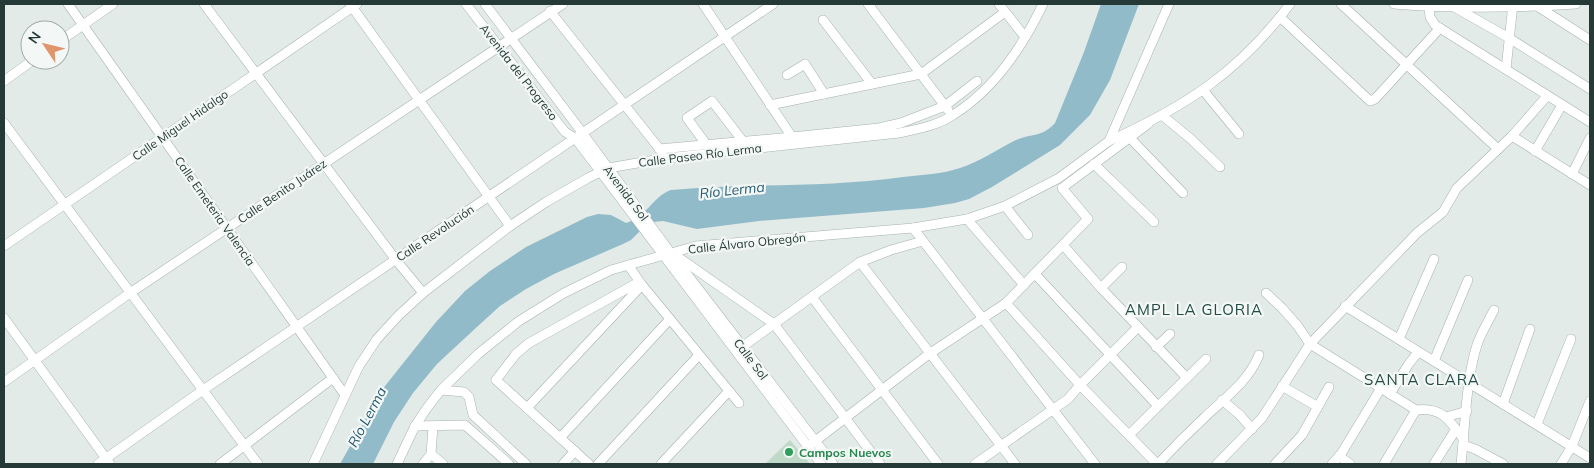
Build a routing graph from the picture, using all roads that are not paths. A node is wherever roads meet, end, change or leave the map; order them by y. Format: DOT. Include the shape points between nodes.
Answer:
graph roads {
  1 [pos="68,4"];
  2 [pos="113,4"];
  3 [pos="204,4"];
  4 [pos="466,4"];
  5 [pos="485,4"];
  6 [pos="562,4"];
  7 [pos="703,4"];
  8 [pos="773,4"];
  9 [pos="868,4"];
  10 [pos="999,4"];
  11 [pos="1043,4"];
  12 [pos="1169,4"];
  13 [pos="1290,4"];
  14 [pos="1341,4"];
  15 [pos="1394,4"];
  16 [pos="1576,4"];
  17 [pos="353,5"];
  18 [pos="1537,5"];
  19 [pos="1436,6"];
  20 [pos="1513,6"];
  21 [pos="1456,8"];
  22 [pos="550,11"];
  23 [pos="1005,12"];
  24 [pos="1280,17"];
  25 [pos="823,20"];
  26 [pos="83,25"];
  27 [pos="1440,28"];
  28 [pos="70,34"];
  29 [pos="725,35"];
  30 [pos="1024,37"];
  31 [pos="510,38"];
  32 [pos="1509,38"];
  33 [pos="1590,40"];
  34 [pos="498,46"];
  35 [pos="1407,65"];
  36 [pos="1506,69"];
  37 [pos="20,70"];
  38 [pos="256,73"];
  39 [pos="921,74"];
  40 [pos="787,75"];
  41 [pos="4,81"];
  42 [pos="977,82"];
  43 [pos="872,84"];
  44 [pos="1204,90"];
  45 [pos="1590,90"];
  46 [pos="824,94"];
  47 [pos="1547,96"];
  48 [pos="418,99"];
  49 [pos="624,104"];
  50 [pos="770,105"];
  51 [pos="1562,105"];
  52 [pos="945,106"];
  53 [pos="952,116"];
  54 [pos="1163,116"];
  55 [pos="1590,122"];
  56 [pos="4,123"];
  57 [pos="1148,124"];
  58 [pos="1239,134"];
  59 [pos="579,136"];
  60 [pos="1512,136"];
  61 [pos="163,137"];
  62 [pos="792,137"];
  63 [pos="1130,138"];
  64 [pos="1590,138"];
  65 [pos="742,140"];
  66 [pos="1108,141"];
  67 [pos="706,144"];
  68 [pos="1498,150"];
  69 [pos="1535,150"];
  70 [pos="324,163"];
  71 [pos="1094,164"];
  72 [pos="1220,167"];
  73 [pos="604,169"];
  74 [pos="1572,174"];
  75 [pos="1590,185"];
  76 [pos="1182,193"];
  77 [pos="488,197"];
  78 [pos="64,205"];
  79 [pos="1005,206"];
  80 [pos="967,219"];
  81 [pos="1154,222"];
  82 [pos="510,226"];
  83 [pos="227,228"];
  84 [pos="913,228"];
  85 [pos="1028,234"];
  86 [pos="923,241"];
  87 [pos="1063,245"];
  88 [pos="4,246"];
  89 [pos="664,250"];
  90 [pos="1434,259"];
  91 [pos="396,260"];
  92 [pos="860,262"];
  93 [pos="628,265"];
  94 [pos="1122,267"];
  95 [pos="1035,274"];
  96 [pos="1468,280"];
  97 [pos="641,284"];
  98 [pos="1024,285"];
  99 [pos="1101,288"];
  100 [pos="130,293"];
  101 [pos="423,293"];
  102 [pos="1266,293"];
  103 [pos="812,297"];
  104 [pos="1006,303"];
  105 [pos="1346,306"];
  106 [pos="1494,310"];
  107 [pos="4,318"];
  108 [pos="984,318"];
  109 [pos="670,319"];
  110 [pos="774,324"];
  111 [pos="297,327"];
  112 [pos="1138,327"];
  113 [pos="1530,329"];
  114 [pos="1170,334"];
  115 [pos="1398,339"];
  116 [pos="1571,339"];
  117 [pos="1310,344"];
  118 [pos="742,347"];
  119 [pos="1156,347"];
  120 [pos="1418,352"];
  121 [pos="930,354"];
  122 [pos="1110,354"];
  123 [pos="699,355"];
  124 [pos="1259,355"];
  125 [pos="1206,359"];
  126 [pos="34,360"];
  127 [pos="1434,361"];
  128 [pos="333,378"];
  129 [pos="1186,378"];
  130 [pos="4,382"];
  131 [pos="1470,383"];
  132 [pos="1080,385"];
  133 [pos="1282,386"];
  134 [pos="1329,387"];
  135 [pos="1381,388"];
  136 [pos="203,390"];
  137 [pos="441,390"];
  138 [pos="882,390"];
  139 [pos="729,391"];
  140 [pos="1390,394"];
  141 [pos="345,395"];
  142 [pos="1222,400"];
  143 [pos="1590,401"];
  144 [pos="739,403"];
  145 [pos="1503,404"];
  146 [pos="1158,406"];
  147 [pos="1318,407"];
  148 [pos="527,408"];
  149 [pos="1053,408"];
  150 [pos="1416,410"];
  151 [pos="1467,411"];
  152 [pos="473,415"];
  153 [pos="1446,417"];
  154 [pos="845,418"];
  155 [pos="1537,424"];
  156 [pos="465,425"];
  157 [pos="415,426"];
  158 [pos="433,426"];
  159 [pos="1252,429"];
  160 [pos="1456,429"];
  161 [pos="1129,435"];
  162 [pos="560,438"];
  163 [pos="815,441"];
  164 [pos="1463,445"];
  165 [pos="244,446"];
  166 [pos="1000,446"];
  167 [pos="1572,446"];
  168 [pos="807,447"];
  169 [pos="1444,448"];
  170 [pos="574,451"];
  171 [pos="431,454"];
  172 [pos="1339,456"];
  173 [pos="1590,458"];
  174 [pos="105,462"];
  175 [pos="220,464"];
  176 [pos="258,464"];
  177 [pos="313,464"];
  178 [pos="397,464"];
  179 [pos="423,464"];
  180 [pos="443,464"];
  181 [pos="508,464"];
  182 [pos="526,464"];
  183 [pos="563,464"];
  184 [pos="589,464"];
  185 [pos="598,464"];
  186 [pos="661,464"];
  187 [pos="820,464"];
  188 [pos="833,464"];
  189 [pos="880,464"];
  190 [pos="938,464"];
  191 [pos="975,464"];
  192 [pos="1015,464"];
  193 [pos="1096,464"];
  194 [pos="1158,464"];
  195 [pos="1217,464"];
  196 [pos="1275,464"];
  197 [pos="1332,464"];
  198 [pos="1350,464"];
  199 [pos="1384,464"];
  200 [pos="1434,464"];
  201 [pos="1461,464"];
  202 [pos="1503,464"];
  203 [pos="1561,464"];
  1 -- 26 [label="street, Calle Emeteria Valencia"];
  2 -- 26 [label="street"];
  3 -- 38 [label="street"];
  4 -- 34 [label="street, Avenida del Progreso"];
  5 -- 31 [label="street, Avenida del Progreso"];
  6 -- 22 [label="street, Calle Benito Juárez"];
  7 -- 29 [label="street"];
  8 -- 29 [label="street, Calle Revolución"];
  9 -- 39 [label="street"];
  10 -- 23 [label="street"];
  11 -- 30 [label="street, Calle Paseo Río Lerma"];
  12 -- 66 [label="street"];
  13 -- 24 [label="street"];
  14 -- 35 [label="street"];
  15 -- 19 [label="street"];
  16 -- 18 [label="street"];
  17 -- 38 [label="street, Calle Miguel Hidalgo"];
  17 -- 48 [label="street"];
  18 -- 20 [label="street"];
  18 -- 33 [label="street"];
  19 -- 21 [label="street"];
  19 -- 27 [label="street" via="1431,19"];
  20 -- 21 [label="street"];
  20 -- 32 [label="street"];
  21 -- 32 [label="street"];
  22 -- 31 [label="street, Calle Benito Juárez"];
  22 -- 49 [label="street"];
  23 -- 30 [label="street"];
  23 -- 39 [label="street"];
  24 -- 35 [label="street" via="1368,100 1376,99"];
  24 -- 44 [label="street" via="1244,56"];
  25 -- 43 [label="street"];
  26 -- 28 [label="street"];
  26 -- 61 [label="street, Calle Emeteria Valencia"];
  27 -- 35 [label="street"];
  27 -- 36 [label="street"];
  29 -- 49 [label="street, Calle Revolución"];
  29 -- 50 [label="street"];
  30 -- 53 [label="street, Calle Paseo Río Lerma" via="988,88"];
  31 -- 34 [label="street, Calle Benito Juárez"];
  31 -- 59 [label="street, Avenida del Progreso" via="575,123"];
  32 -- 36 [label="street"];
  32 -- 45 [label="street"];
  34 -- 48 [label="street, Calle Benito Juárez"];
  34 -- 59 [label="street, Avenida del Progreso" via="565,132"];
  35 -- 68 [label="street"];
  36 -- 47 [label="street"];
  37 -- 41 [label="street"];
  38 -- 61 [label="street, Calle Miguel Hidalgo"];
  38 -- 70 [label="street"];
  39 -- 43 [label="street"];
  39 -- 52 [label="street"];
  40 -- 46 [label="street" via="805,64"];
  42 -- 52 [label="street"];
  43 -- 46 [label="street"];
  44 -- 54 [label="street"];
  44 -- 58 [label="street"];
  46 -- 50 [label="street"];
  47 -- 51 [label="street"];
  47 -- 60 [label="street"];
  48 -- 70 [label="street, Calle Benito Juárez"];
  48 -- 77 [label="street"];
  49 -- 59 [label="street, Calle Revolución"];
  49 -- 67 [label="street" via="661,151"];
  50 -- 62 [label="street"];
  51 -- 55 [label="street"];
  51 -- 69 [label="street"];
  52 -- 53 [label="street"];
  52 -- 62 [label="street" via="902,123 879,128"];
  53 -- 73 [label="street, Calle Paseo Río Lerma" via="926,127 898,133 667,158"];
  54 -- 57 [label="street"];
  54 -- 72 [label="street"];
  56 -- 78 [label="street"];
  57 -- 63 [label="street"];
  57 -- 66 [label="street"];
  59 -- 73 [label="street, Avenida Sol"];
  59 -- 77 [label="street, Calle Revolución"];
  60 -- 68 [label="street"];
  60 -- 69 [label="street"];
  61 -- 78 [label="street, Calle Miguel Hidalgo"];
  61 -- 83 [label="street, Calle Emeteria Valencia"];
  62 -- 65 [label="street"];
  63 -- 71 [label="street"];
  63 -- 76 [label="street"];
  64 -- 74 [label="street"];
  65 -- 67 [label="street"];
  65 -- 67 [label="street" via="712,101 687,118"];
  66 -- 79 [label="street, Calle Álvaro Obregón" via="1060,178"];
  68 -- 105 [label="street" via="1457,188 1443,212 1422,228"];
  69 -- 74 [label="street"];
  70 -- 83 [label="street, Calle Benito Juárez"];
  70 -- 91 [label="street"];
  71 -- 81 [label="street"];
  71 -- 87 [label="street" via="1062,188 1088,219"];
  73 -- 82 [label="street, Calle Paseo Río Lerma"];
  73 -- 89 [label="street, Avenida Sol"];
  74 -- 75 [label="street"];
  77 -- 82 [label="street"];
  77 -- 91 [label="street, Calle Revolución"];
  78 -- 88 [label="street, Calle Miguel Hidalgo"];
  78 -- 100 [label="street"];
  79 -- 80 [label="street, Calle Álvaro Obregón"];
  79 -- 85 [label="street"];
  80 -- 84 [label="street, Calle Álvaro Obregón"];
  80 -- 98 [label="street"];
  82 -- 101 [label="street, Calle Paseo Río Lerma"];
  83 -- 100 [label="street, Calle Benito Juárez"];
  83 -- 111 [label="street, Calle Emeteria Valencia"];
  84 -- 86 [label="street"];
  84 -- 89 [label="street, Calle Álvaro Obregón"];
  86 -- 92 [label="street"];
  86 -- 108 [label="street"];
  87 -- 95 [label="street"];
  87 -- 99 [label="street"];
  89 -- 93 [label="street, Calle Álvaro Obregón"];
  89 -- 110 [label="street"];
  89 -- 118 [label="street, Calle Sol"];
  89 -- 168 [label="street, Calle Sol"];
  90 -- 115 [label="street"];
  91 -- 101 [label="street"];
  91 -- 111 [label="street, Calle Revolución"];
  92 -- 103 [label="street"];
  92 -- 121 [label="street"];
  93 -- 97 [label="street"];
  93 -- 137 [label="street, Calle Álvaro Obregón" via="564,293 520,321 478,354"];
  94 -- 99 [label="street"];
  95 -- 98 [label="street"];
  95 -- 122 [label="street"];
  96 -- 127 [label="street"];
  97 -- 109 [label="street"];
  97 -- 148 [label="street"];
  97 -- 148 [label="street" via="529,343 516,354 496,380"];
  98 -- 104 [label="street"];
  99 -- 112 [label="street"];
  100 -- 126 [label="street, Calle Benito Juárez"];
  100 -- 136 [label="street"];
  101 -- 141 [label="street, Calle Paseo Río Lerma" via="377,339"];
  102 -- 117 [label="street" via="1297,325"];
  103 -- 110 [label="street"];
  103 -- 138 [label="street"];
  104 -- 108 [label="street"];
  104 -- 132 [label="street"];
  105 -- 115 [label="street"];
  105 -- 117 [label="street"];
  106 -- 131 [label="street" via="1477,345"];
  107 -- 126 [label="street"];
  108 -- 121 [label="street"];
  108 -- 149 [label="street"];
  109 -- 123 [label="street"];
  109 -- 162 [label="street"];
  110 -- 118 [label="street"];
  110 -- 154 [label="street"];
  111 -- 128 [label="street, Calle Emeteria Valencia"];
  111 -- 136 [label="street, Calle Revolución"];
  112 -- 119 [label="street"];
  112 -- 122 [label="street"];
  113 -- 145 [label="street"];
  114 -- 119 [label="street"];
  115 -- 120 [label="street"];
  116 -- 155 [label="street"];
  117 -- 133 [label="street"];
  117 -- 135 [label="street"];
  118 -- 163 [label="street, Calle Sol"];
  119 -- 129 [label="street"];
  120 -- 127 [label="street"];
  120 -- 140 [label="street"];
  121 -- 138 [label="street"];
  121 -- 166 [label="street"];
  122 -- 132 [label="street"];
  122 -- 146 [label="street"];
  123 -- 139 [label="street"];
  123 -- 185 [label="street"];
  124 -- 142 [label="street" via="1244,381"];
  125 -- 129 [label="street"];
  126 -- 130 [label="street, Calle Benito Juárez"];
  126 -- 174 [label="street"];
  127 -- 131 [label="street"];
  128 -- 141 [label="street, Calle Emeteria Valencia"];
  128 -- 165 [label="street"];
  129 -- 146 [label="street"];
  131 -- 145 [label="street"];
  131 -- 151 [label="street"];
  132 -- 149 [label="street" via="1068,399"];
  132 -- 161 [label="street"];
  133 -- 147 [label="street"];
  133 -- 159 [label="street"];
  134 -- 147 [label="street"];
  135 -- 140 [label="street"];
  135 -- 172 [label="street"];
  136 -- 165 [label="street"];
  136 -- 174 [label="street, Calle Revolución"];
  137 -- 152 [label="street" via="464,392 469,397"];
  137 -- 157 [label="street, Calle Álvaro Obregón"];
  138 -- 154 [label="street"];
  138 -- 190 [label="street"];
  139 -- 144 [label="street"];
  139 -- 186 [label="street"];
  140 -- 150 [label="street"];
  141 -- 177 [label="street, Calle Paseo Río Lerma"];
  142 -- 159 [label="street"];
  142 -- 194 [label="street"];
  143 -- 167 [label="street"];
  145 -- 155 [label="street"];
  146 -- 161 [label="street"];
  147 -- 196 [label="street" via="1299,440"];
  148 -- 162 [label="street"];
  149 -- 166 [label="street"];
  149 -- 193 [label="street"];
  150 -- 153 [label="street" via="1432,410"];
  150 -- 199 [label="street"];
  151 -- 153 [label="street"];
  151 -- 164 [label="street"];
  152 -- 156 [label="street"];
  152 -- 182 [label="street"];
  153 -- 160 [label="street"];
  154 -- 163 [label="street"];
  154 -- 189 [label="street"];
  155 -- 167 [label="street"];
  156 -- 158 [label="street"];
  156 -- 181 [label="street"];
  157 -- 158 [label="street"];
  157 -- 178 [label="street, Calle Álvaro Obregón"];
  158 -- 171 [label="street"];
  159 -- 195 [label="street"];
  160 -- 164 [label="street"];
  160 -- 169 [label="street"];
  161 -- 194 [label="street"];
  162 -- 170 [label="street"];
  163 -- 168 [label="street"];
  163 -- 188 [label="street, Calle Sol"];
  164 -- 169 [label="street"];
  164 -- 201 [label="street"];
  164 -- 202 [label="street"];
  165 -- 175 [label="street"];
  165 -- 176 [label="street"];
  166 -- 191 [label="street"];
  166 -- 192 [label="street"];
  167 -- 173 [label="street"];
  167 -- 203 [label="street"];
  168 -- 187 [label="street, Calle Sol"];
  169 -- 200 [label="street"];
  170 -- 183 [label="street"];
  170 -- 184 [label="street"];
  171 -- 179 [label="street"];
  171 -- 180 [label="street"];
  172 -- 197 [label="street"];
  172 -- 198 [label="street"];
}
